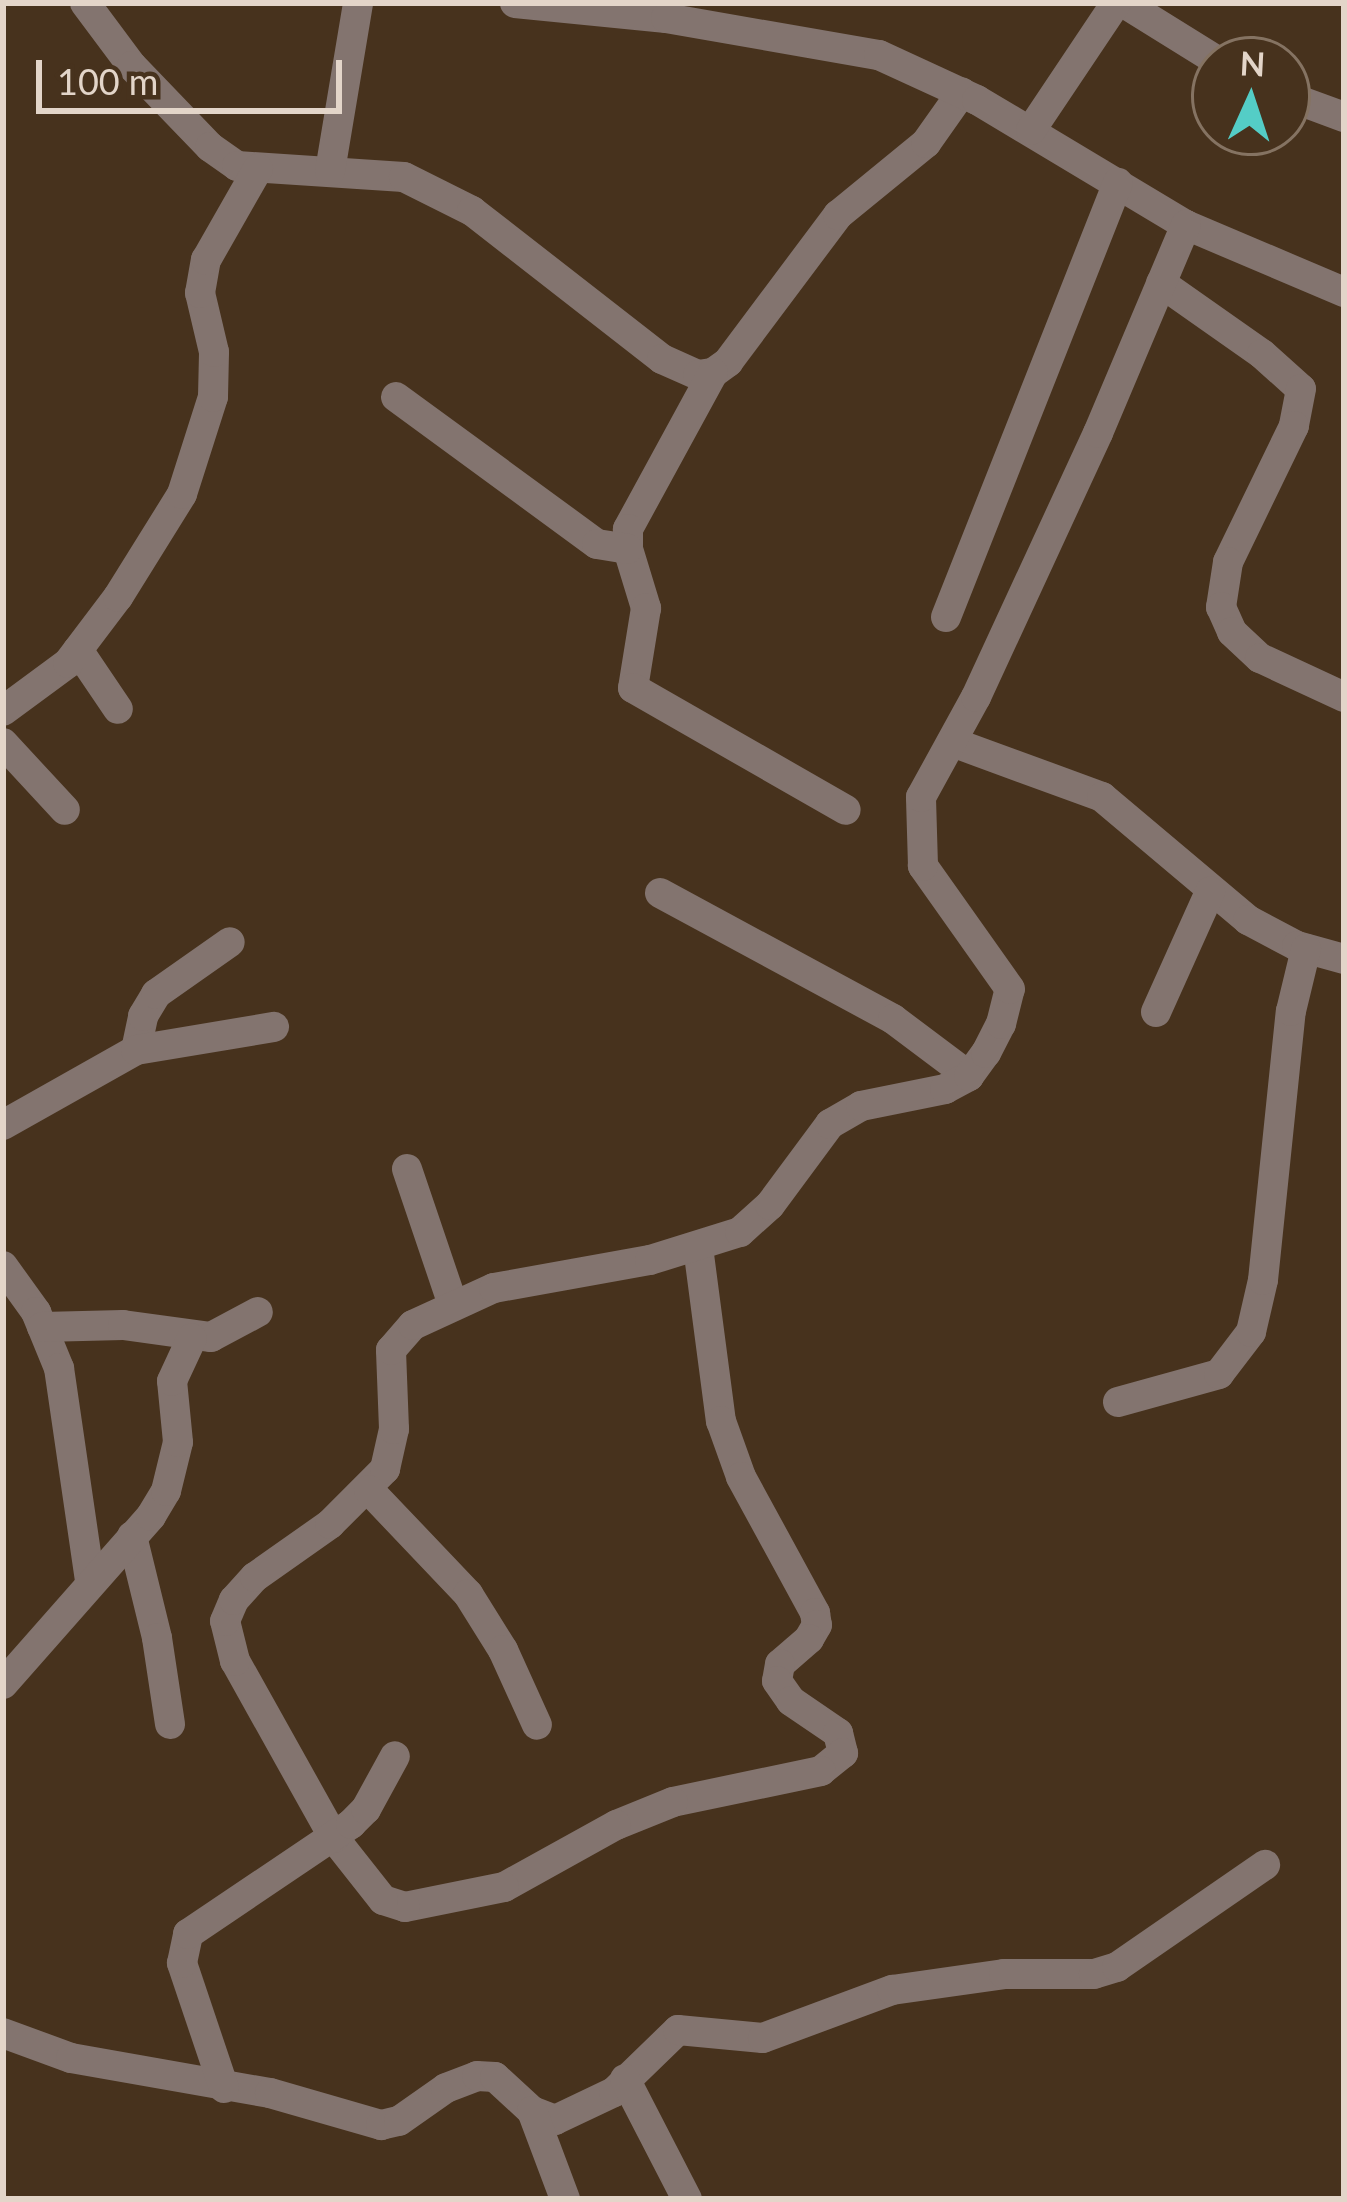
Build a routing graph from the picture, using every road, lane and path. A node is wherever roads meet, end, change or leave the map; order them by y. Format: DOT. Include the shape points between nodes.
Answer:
graph roads {
  1 [pos="85,3"];
  2 [pos="358,3"];
  3 [pos="515,3"];
  4 [pos="1120,3"];
  5 [pos="561,6"];
  6 [pos="1191,45"];
  7 [pos="962,92"];
  8 [pos="1311,105"];
  9 [pos="1344,117"];
  10 [pos="1031,130"];
  11 [pos="258,170"];
  12 [pos="330,172"];
  13 [pos="1118,183"];
  14 [pos="1186,225"];
  15 [pos="1161,283"];
  16 [pos="1344,292"];
  17 [pos="713,373"];
  18 [pos="396,398"];
  19 [pos="628,549"];
  20 [pos="946,617"];
  21 [pos="78,650"];
  22 [pos="1344,698"];
  23 [pos="118,709"];
  24 [pos="3,711"];
  25 [pos="952,742"];
  26 [pos="3,743"];
  27 [pos="65,810"];
  28 [pos="846,810"];
  29 [pos="1210,892"];
  30 [pos="660,893"];
  31 [pos="230,942"];
  32 [pos="1306,950"];
  33 [pos="1344,958"];
  34 [pos="1156,1012"];
  35 [pos="274,1027"];
  36 [pos="136,1050"];
  37 [pos="970,1076"];
  38 [pos="3,1125"];
  39 [pos="407,1169"];
  40 [pos="698,1247"];
  41 [pos="3,1266"];
  42 [pos="453,1304"];
  43 [pos="258,1312"];
  44 [pos="42,1327"];
  45 [pos="192,1338"];
  46 [pos="1118,1402"];
  47 [pos="369,1490"];
  48 [pos="132,1536"];
  49 [pos="90,1582"];
  50 [pos="8,1671"];
  51 [pos="170,1724"];
  52 [pos="537,1725"];
  53 [pos="395,1756"];
  54 [pos="334,1838"];
  55 [pos="1265,1865"];
  56 [pos="3,2033"];
  57 [pos="625,2079"];
  58 [pos="224,2088"];
  59 [pos="532,2111"];
  60 [pos="565,2199"];
  61 [pos="687,2199"];
  1 -- 11 [label="street" via="210,147"];
  2 -- 12 [label="street"];
  3 -- 5 [label="street"];
  4 -- 6 [label="street"];
  4 -- 10 [label="street"];
  5 -- 7 [label="street" via="879,55"];
  7 -- 10 [label="street"];
  7 -- 17 [label="street" via="926,142 838,215 760,326"];
  8 -- 9 [label="street"];
  10 -- 13 [label="street"];
  11 -- 12 [label="street"];
  11 -- 21 [label="street" via="206,260 200,292 214,352 213,397 182,494"];
  12 -- 17 [label="street" via="404,177 472,211 662,359"];
  13 -- 14 [label="street"];
  13 -- 20 [label="street"];
  14 -- 15 [label="street"];
  14 -- 16 [label="street"];
  15 -- 22 [label="street" via="1301,389 1294,426 1228,562 1221,608 1232,632 1260,658"];
  15 -- 25 [label="street"];
  17 -- 19 [label="street" via="637,511"];
  18 -- 19 [label="street" via="597,544"];
  19 -- 28 [label="street" via="646,594 632,681 638,693"];
  21 -- 23 [label="street"];
  21 -- 24 [label="street"];
  25 -- 29 [label="street" via="1102,797"];
  25 -- 37 [label="street" via="921,797 922,866 1010,989 1001,1024"];
  26 -- 27 [label="street"];
  29 -- 32 [label="street"];
  29 -- 34 [label="street"];
  30 -- 37 [label="street" via="893,1019"];
  31 -- 36 [label="street" via="156,994"];
  32 -- 33 [label="street"];
  32 -- 46 [label="street" via="1291,1011 1251,1332 1219,1374"];
  35 -- 36 [label="street"];
  36 -- 38 [label="street"];
  37 -- 40 [label="street" via="861,1106 830,1124 770,1205 740,1232"];
  39 -- 42 [label="street"];
  40 -- 42 [label="street" via="548,1275"];
  40 -- 54 [label="street" via="721,1421 741,1477 815,1613 809,1640 780,1664 777,1681 790,1701 838,1732 843,1753 821,1771 674,1802 532,1875 471,1896 405,1907 383,1900"];
  41 -- 44 [label="street"];
  42 -- 47 [label="street" via="413,1325 391,1350 394,1429 385,1469"];
  43 -- 45 [label="street" via="233,1329"];
  44 -- 45 [label="street" via="123,1325"];
  44 -- 49 [label="street" via="59,1368"];
  45 -- 48 [label="street" via="172,1381 175,1465"];
  47 -- 52 [label="street" via="467,1594"];
  47 -- 54 [label="street" via="255,1577 225,1621 235,1661"];
  48 -- 49 [label="street"];
  48 -- 51 [label="street"];
  49 -- 50 [label="street"];
  53 -- 54 [label="street" via="366,1809"];
  54 -- 58 [label="street" via="188,1934 182,1963"];
  55 -- 57 [label="street" via="1117,1967 892,1990 763,2038 678,2030"];
  56 -- 58 [label="street" via="70,2058"];
  57 -- 59 [label="street" via="555,2120"];
  57 -- 61 [label="street"];
  58 -- 59 [label="street" via="381,2125 446,2088 495,2077"];
  59 -- 60 [label="street"];
}
